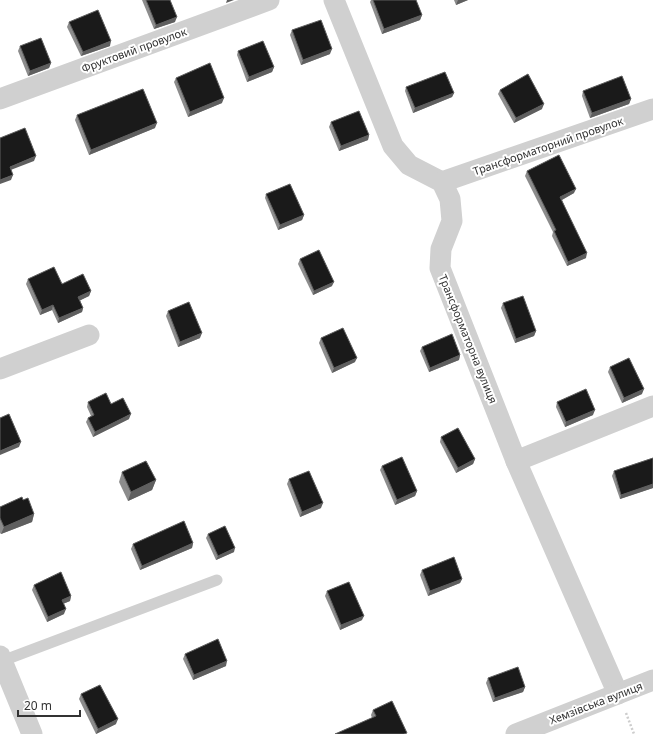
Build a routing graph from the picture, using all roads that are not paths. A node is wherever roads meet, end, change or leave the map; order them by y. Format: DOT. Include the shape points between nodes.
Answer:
graph roads {
  1 [pos="269,0"];
  2 [pos="334,0"];
  3 [pos="0,100"];
  4 [pos="653,109"];
  5 [pos="442,182"];
  6 [pos="89,335"];
  7 [pos="0,369"];
  8 [pos="653,406"];
  9 [pos="516,461"];
  10 [pos="216,580"];
  11 [pos="1,658"];
  12 [pos="653,680"];
  13 [pos="618,694"];
  14 [pos="32,734"];
  15 [pos="516,734"];
  1 -- 3 [label="street, Фруктовий провулок"];
  2 -- 5 [label="street" via="392,146 409,166"];
  4 -- 5 [label="street, Трансформаторний провулок"];
  5 -- 9 [label="street, Трансформаторна вулиця" via="450,199 452,221 441,249 440,268"];
  6 -- 7 [label="street"];
  8 -- 9 [label="street"];
  9 -- 13 [label="street, Трансформаторна вулиця"];
  10 -- 11 [label="lane"];
  11 -- 14 [label="street"];
  12 -- 13 [label="street, Хемзівська вулиця"];
  13 -- 15 [label="street, Хемзівська вулиця"];
}
